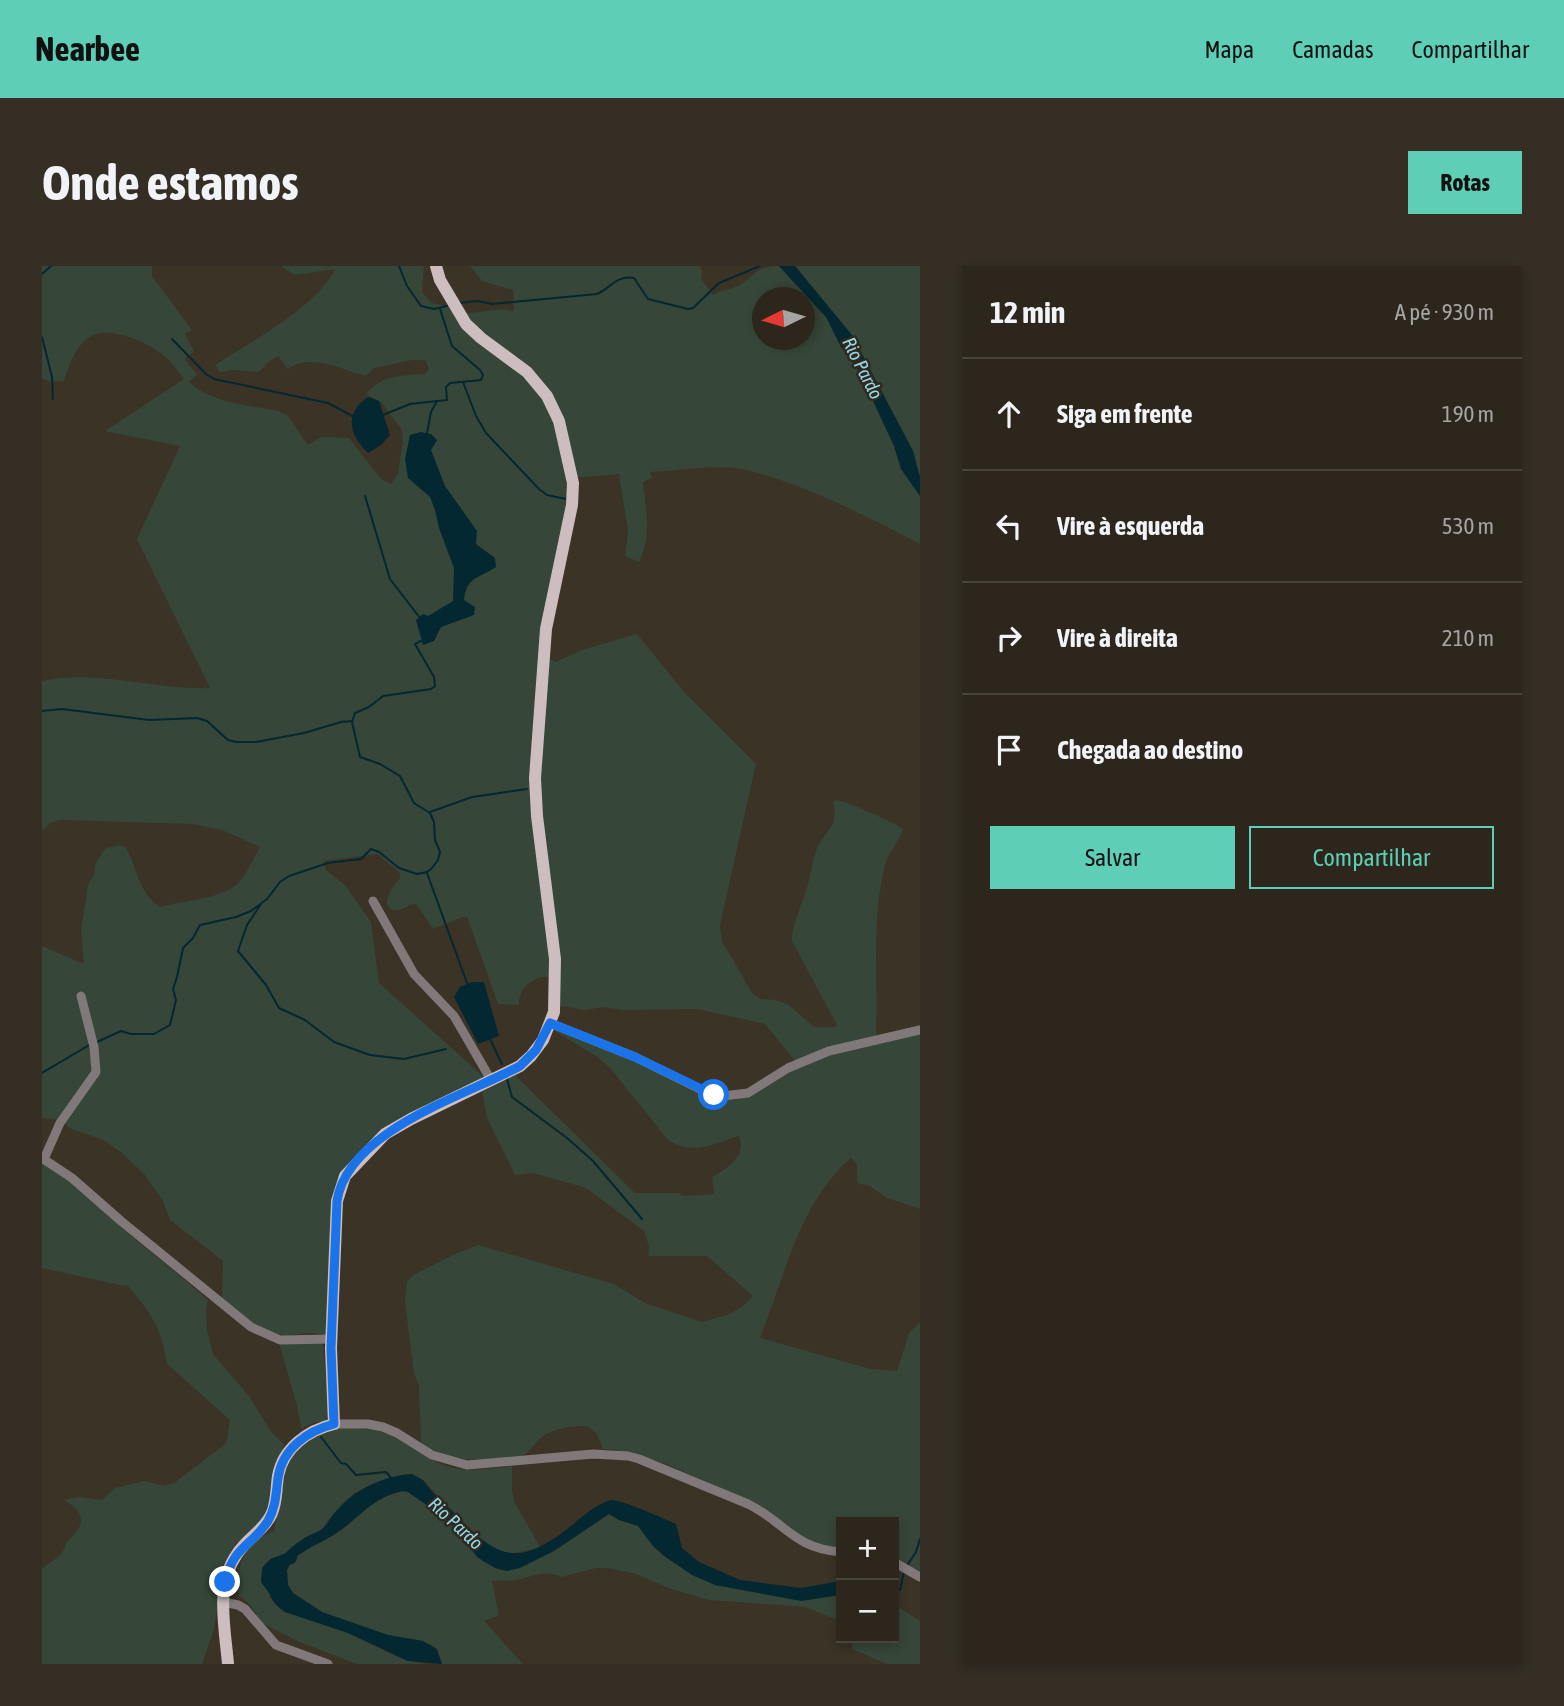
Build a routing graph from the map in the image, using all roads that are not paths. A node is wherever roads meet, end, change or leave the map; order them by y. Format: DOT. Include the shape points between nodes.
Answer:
graph roads {
  1 [pos="434,267"];
  2 [pos="373,901"];
  3 [pos="82,996"];
  4 [pos="550,1023"];
  5 [pos="920,1030"];
  6 [pos="500,1076"];
  7 [pos="43,1159"];
  8 [pos="331,1339"];
  9 [pos="334,1424"];
  10 [pos="836,1551"];
  11 [pos="899,1565"];
  12 [pos="920,1577"];
  13 [pos="223,1602"];
  14 [pos="228,1664"];
  15 [pos="328,1664"];
  1 -- 4 [label="main road" via="471,330 519,365 543,390 559,421 573,482 546,629 535,778 555,959"];
  2 -- 6 [label="street" via="414,974 454,1016"];
  3 -- 7 [label="street" via="97,1068 60,1123"];
  4 -- 5 [label="street" via="723,1096 754,1090 788,1068 830,1051"];
  4 -- 6 [label="main road" via="531,1056"];
  6 -- 8 [label="main road" via="395,1127 345,1176 337,1201"];
  7 -- 8 [label="street" via="251,1327 280,1340"];
  8 -- 9 [label="main road"];
  9 -- 10 [label="street" via="383,1427 432,1455 467,1465 593,1454 639,1459 762,1511 807,1544"];
  9 -- 13 [label="main road" via="313,1431 288,1454 279,1471 271,1516 234,1558"];
  11 -- 12 [label="street"];
  13 -- 14 [label="main road"];
  13 -- 15 [label="street" via="245,1609 276,1645"];
}
